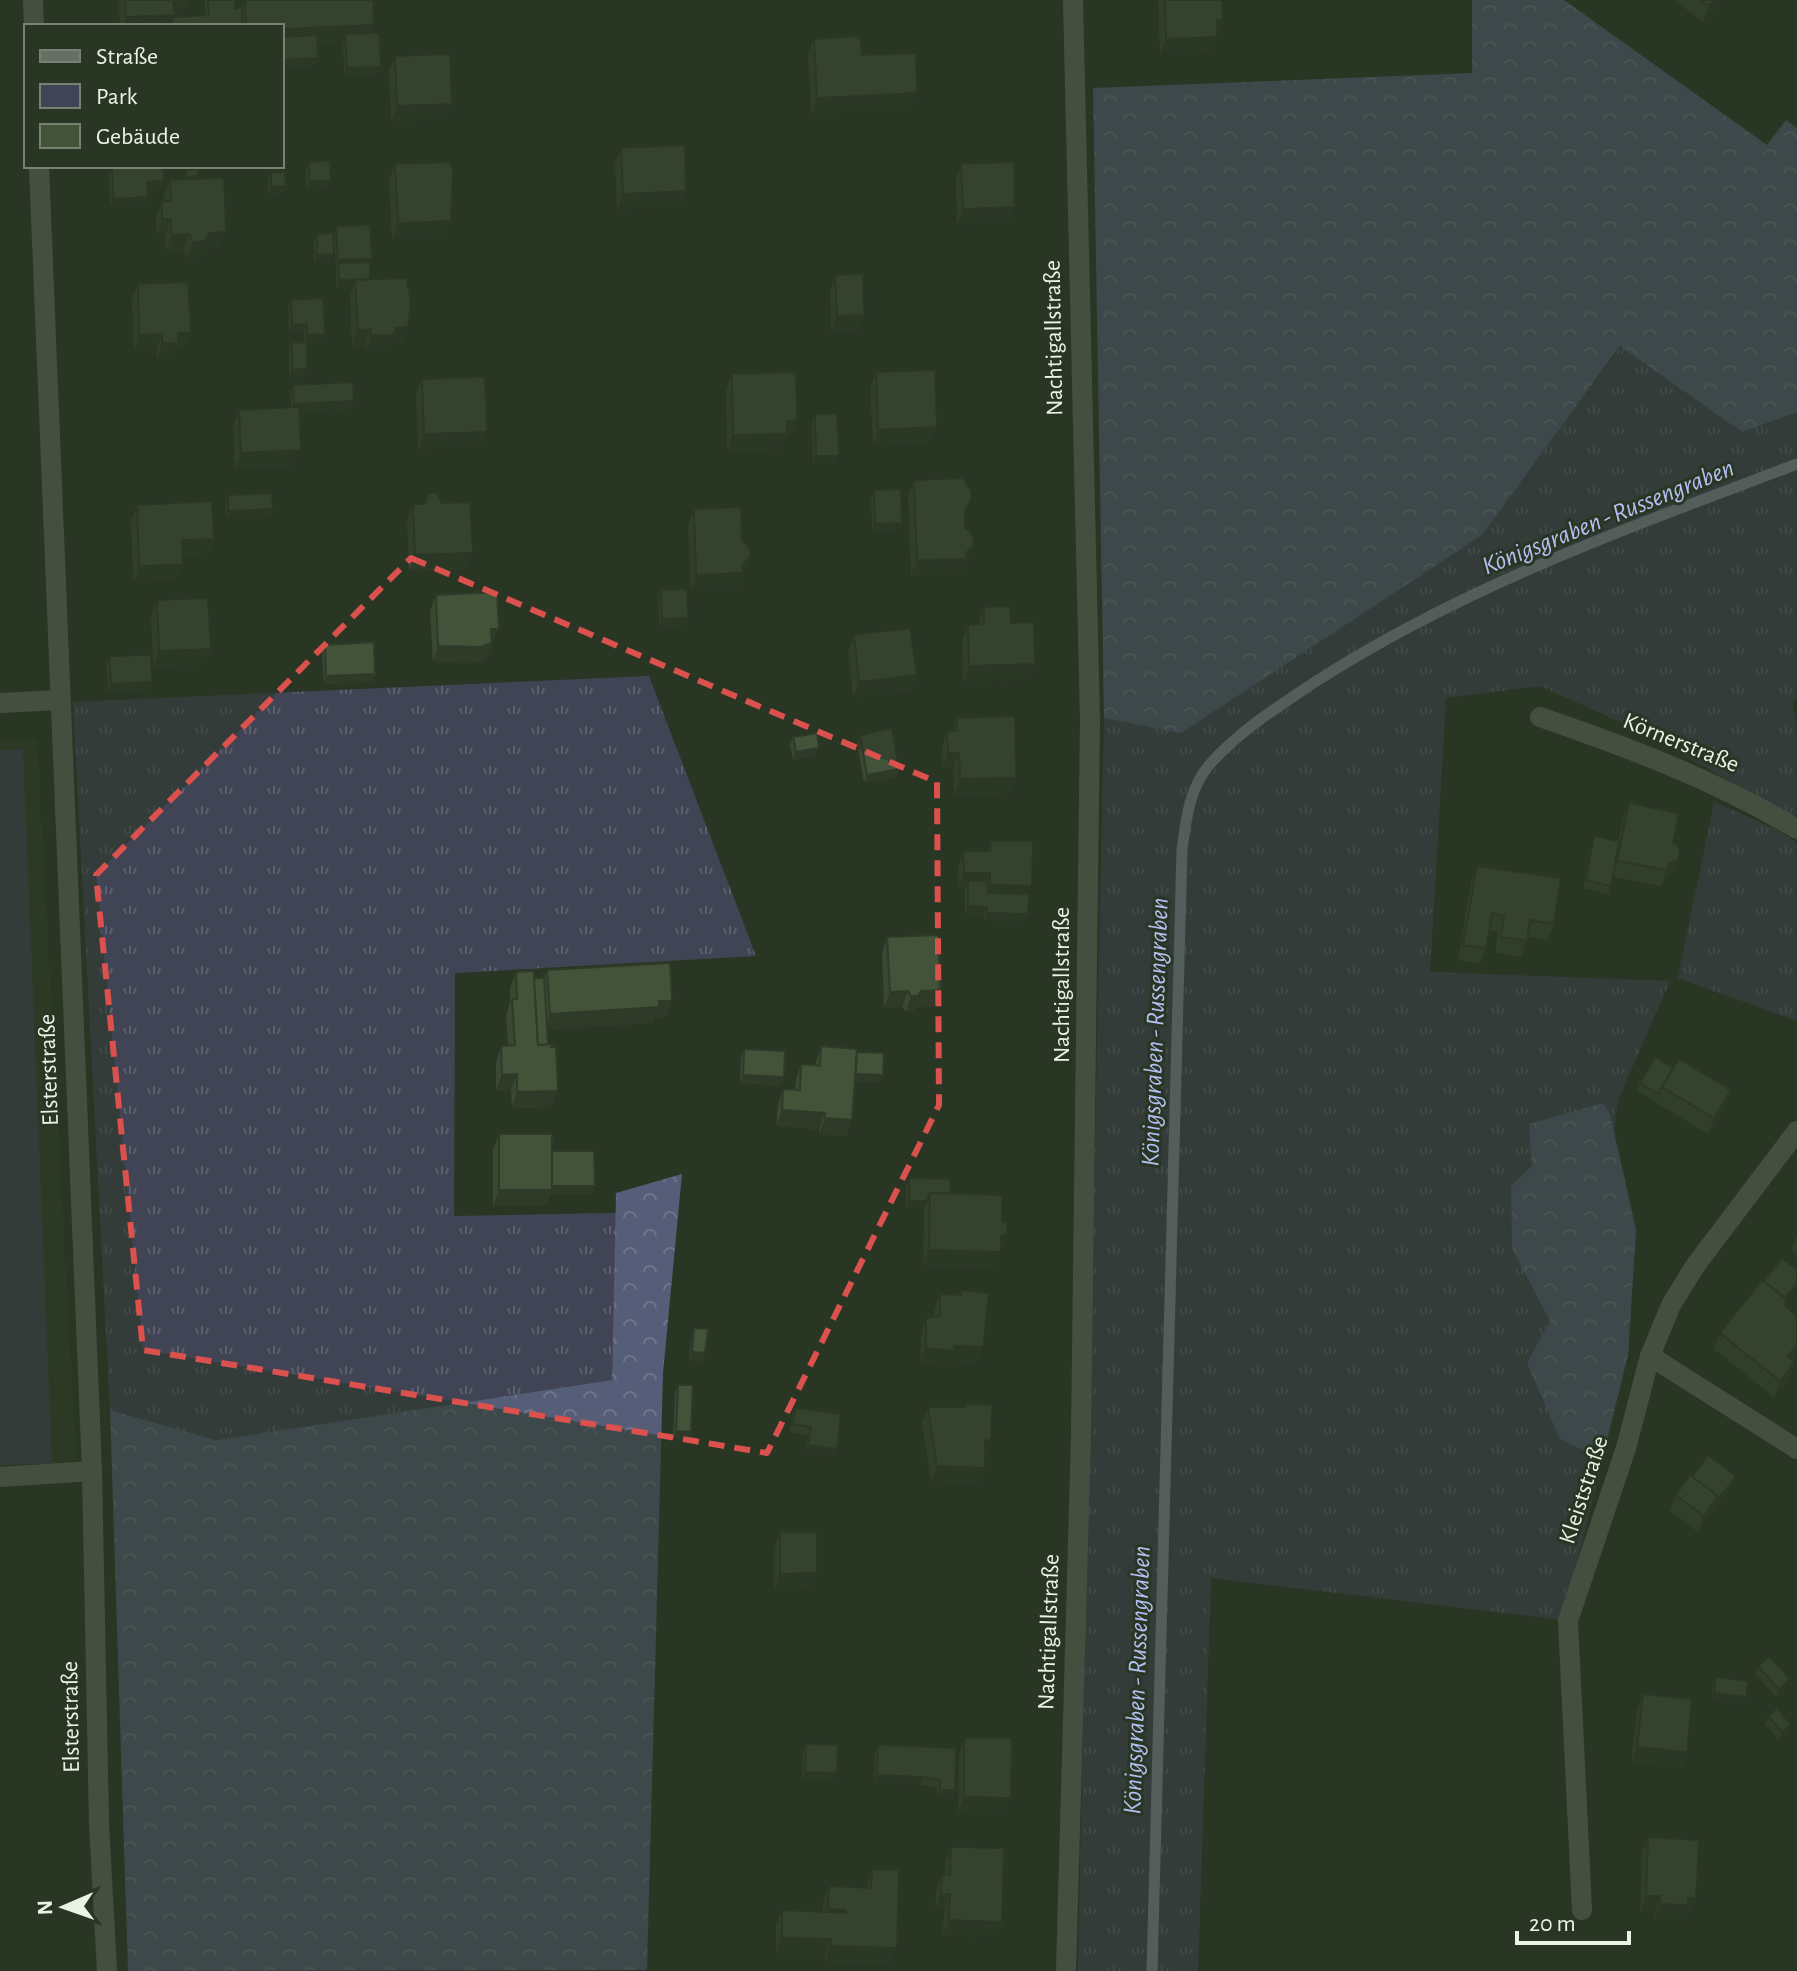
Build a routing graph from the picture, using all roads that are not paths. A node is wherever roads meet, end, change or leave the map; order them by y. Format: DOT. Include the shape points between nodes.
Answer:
graph roads {
  1 [pos="33,0"];
  2 [pos="1073,0"];
  3 [pos="34,24"];
  4 [pos="39,168"];
  5 [pos="59,700"];
  6 [pos="0,703"];
  7 [pos="1540,717"];
  8 [pos="1797,829"];
  9 [pos="1797,1131"];
  10 [pos="1650,1356"];
  11 [pos="1797,1449"];
  12 [pos="92,1471"];
  13 [pos="0,1477"];
  14 [pos="1582,1910"];
  15 [pos="107,1971"];
  16 [pos="1066,1971"];
  1 -- 3 [label="street"];
  2 -- 16 [label="street, Nachtigallstraße" via="1090,735 1081,1434"];
  4 -- 5 [label="street, Elsterstraße"];
  5 -- 6 [label="street"];
  5 -- 12 [label="street, Elsterstraße"];
  7 -- 8 [label="street, Körnerstraße" via="1658,759 1744,797"];
  9 -- 10 [label="street, Kleiststraße" via="1695,1266 1671,1305"];
  10 -- 11 [label="street"];
  10 -- 14 [label="street, Kleiststraße" via="1626,1448 1568,1621"];
  12 -- 13 [label="street"];
  12 -- 15 [label="street, Elsterstraße"];
}
